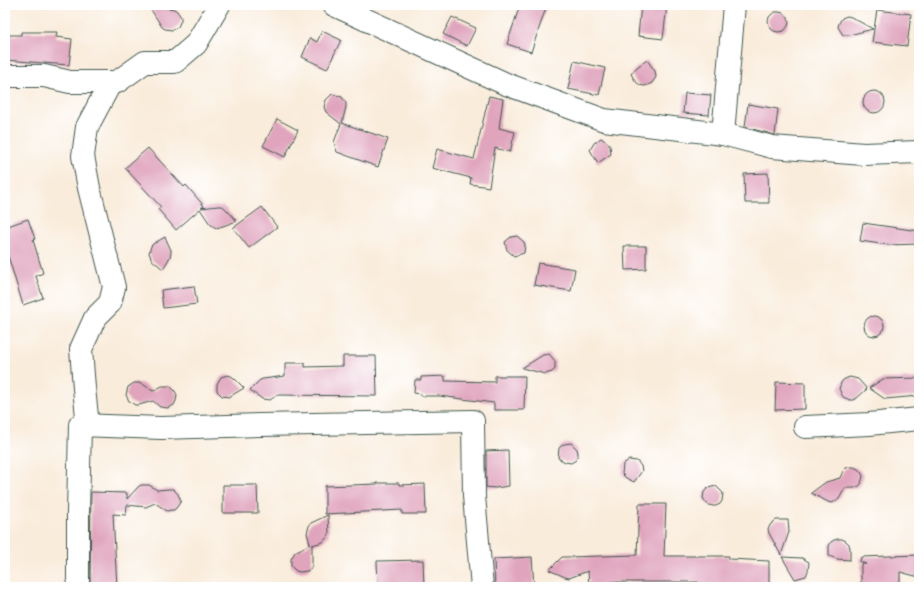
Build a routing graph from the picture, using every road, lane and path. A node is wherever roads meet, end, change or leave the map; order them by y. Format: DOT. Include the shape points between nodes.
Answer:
graph roads {
  1 [pos="218,5"];
  2 [pos="334,5"];
  3 [pos="734,5"];
  4 [pos="5,76"];
  5 [pos="111,82"];
  6 [pos="723,134"];
  7 [pos="919,152"];
  8 [pos="919,419"];
  9 [pos="88,426"];
  10 [pos="805,427"];
  11 [pos="78,587"];
  12 [pos="482,587"];
  1 -- 5 [label="street" via="196,44 175,62 145,62 117,82"];
  2 -- 6 [label="street" via="506,84 604,120"];
  3 -- 6 [label="street"];
  4 -- 5 [label="street" via="44,76 70,82"];
  5 -- 9 [label="street" via="86,127 83,156 114,287 110,303 95,318 81,349"];
  6 -- 7 [label="street" via="772,148 864,154"];
  8 -- 10 [label="street"];
  9 -- 11 [label="street" via="80,425"];
  9 -- 12 [label="street" via="161,428 474,421 474,496"];
}
